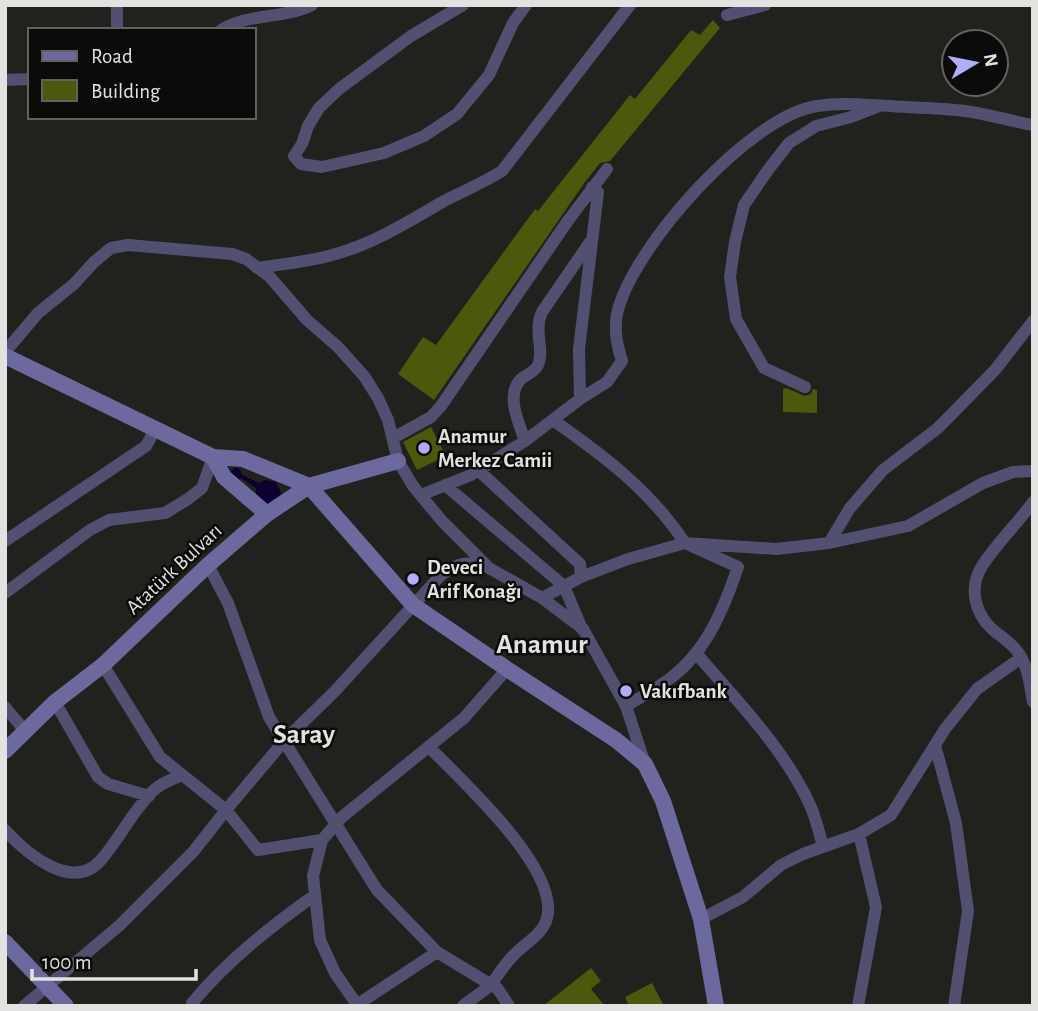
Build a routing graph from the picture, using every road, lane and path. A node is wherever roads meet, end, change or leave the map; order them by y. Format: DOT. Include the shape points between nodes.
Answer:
graph roads {
  1 [pos="117,5"];
  2 [pos="312,5"];
  3 [pos="463,5"];
  4 [pos="526,5"];
  5 [pos="630,5"];
  6 [pos="765,5"];
  7 [pos="727,15"];
  8 [pos="117,28"];
  9 [pos="224,28"];
  10 [pos="28,79"];
  11 [pos="5,80"];
  12 [pos="880,106"];
  13 [pos="1033,125"];
  14 [pos="607,169"];
  15 [pos="592,187"];
  16 [pos="590,242"];
  17 [pos="257,268"];
  18 [pos="1033,321"];
  19 [pos="5,354"];
  20 [pos="805,387"];
  21 [pos="580,399"];
  22 [pos="553,420"];
  23 [pos="156,430"];
  24 [pos="393,438"];
  25 [pos="525,441"];
  26 [pos="213,457"];
  27 [pos="398,461"];
  28 [pos="478,470"];
  29 [pos="1033,471"];
  30 [pos="445,485"];
  31 [pos="309,486"];
  32 [pos="421,495"];
  33 [pos="1033,502"];
  34 [pos="267,514"];
  35 [pos="5,541"];
  36 [pos="829,542"];
  37 [pos="685,543"];
  38 [pos="208,565"];
  39 [pos="489,568"];
  40 [pos="581,577"];
  41 [pos="564,586"];
  42 [pos="5,593"];
  43 [pos="542,598"];
  44 [pos="413,605"];
  45 [pos="583,629"];
  46 [pos="696,653"];
  47 [pos="1021,658"];
  48 [pos="103,665"];
  49 [pos="507,669"];
  50 [pos="55,702"];
  51 [pos="1033,702"];
  52 [pos="626,706"];
  53 [pos="5,707"];
  54 [pos="26,732"];
  55 [pos="285,740"];
  56 [pos="934,745"];
  57 [pos="429,747"];
  58 [pos="5,751"];
  59 [pos="645,764"];
  60 [pos="182,775"];
  61 [pos="149,796"];
  62 [pos="226,810"];
  63 [pos="335,824"];
  64 [pos="5,830"];
  65 [pos="859,834"];
  66 [pos="322,840"];
  67 [pos="823,846"];
  68 [pos="315,894"];
  69 [pos="701,919"];
  70 [pos="5,942"];
  71 [pos="436,952"];
  72 [pos="712,979"];
  73 [pos="490,985"];
  74 [pos="49,986"];
  75 [pos="357,1005"];
  76 [pos="24,1006"];
  77 [pos="66,1006"];
  78 [pos="192,1006"];
  79 [pos="463,1006"];
  80 [pos="509,1006"];
  81 [pos="705,1006"];
  82 [pos="716,1006"];
  83 [pos="858,1006"];
  84 [pos="954,1006"];
  1 -- 8 [label="street"];
  2 -- 9 [label="street" via="298,12 234,21"];
  3 -- 4 [label="street" via="411,36 319,108 294,156 301,164 322,167 384,153 424,136 457,114 489,75"];
  5 -- 17 [label="street" via="502,172 357,247"];
  6 -- 7 [label="street"];
  10 -- 11 [label="street"];
  12 -- 13 [label="street" via="965,111"];
  12 -- 20 [label="street" via="816,126 789,143 744,205 730,276 736,319 764,368"];
  12 -- 21 [label="street" via="814,106 787,115 722,162 662,229 629,284 617,313 615,338 622,361 607,382"];
  14 -- 15 [label="street"];
  15 -- 16 [label="street" via="598,192"];
  15 -- 24 [label="street" via="441,406"];
  16 -- 21 [label="street" via="579,349"];
  16 -- 25 [label="street" via="542,312 537,325 539,365 520,379 514,390 514,412"];
  17 -- 19 [label="street" via="232,254 111,248 38,313"];
  17 -- 24 [label="street" via="364,376"];
  18 -- 36 [label="street" via="995,370 938,428 883,470 850,508"];
  19 -- 23 [label="street"];
  21 -- 22 [label="street"];
  22 -- 25 [label="street"];
  22 -- 37 [label="street" via="612,462 670,520"];
  23 -- 26 [label="street"];
  23 -- 35 [label="street" via="146,446"];
  24 -- 27 [label="street"];
  25 -- 28 [label="street"];
  26 -- 31 [label="street" via="243,459"];
  26 -- 34 [label="street" via="224,477"];
  26 -- 42 [label="street" via="202,488 188,499 165,513 109,520"];
  27 -- 31 [label="street, Atatürk Bulvarı"];
  27 -- 32 [label="street"];
  28 -- 30 [label="street"];
  28 -- 40 [label="street" via="580,564"];
  29 -- 36 [label="street" via="1013,472 983,483 908,526"];
  30 -- 32 [label="street"];
  30 -- 41 [label="street"];
  31 -- 34 [label="street, Atatürk Bulvarı"];
  31 -- 44 [label="street"];
  32 -- 39 [label="street"];
  33 -- 47 [label="street" via="974,583 981,615"];
  34 -- 38 [label="street, Atatürk Bulvarı"];
  36 -- 37 [label="street" via="776,549"];
  37 -- 40 [label="street"];
  37 -- 46 [label="street" via="738,567 719,615"];
  38 -- 48 [label="street, Atatürk Bulvarı"];
  38 -- 55 [label="street" via="228,603 270,717"];
  39 -- 43 [label="street"];
  39 -- 44 [label="street" via="468,562 455,566"];
  40 -- 41 [label="street"];
  41 -- 43 [label="street"];
  41 -- 45 [label="street"];
  43 -- 45 [label="street"];
  44 -- 49 [label="street"];
  44 -- 55 [label="street"];
  45 -- 52 [label="street"];
  46 -- 52 [label="street" via="673,677"];
  46 -- 67 [label="street" via="799,782"];
  47 -- 51 [label="street"];
  47 -- 56 [label="street" via="977,690"];
  48 -- 50 [label="street, Atatürk Bulvarı"];
  48 -- 60 [label="street" via="160,757"];
  49 -- 57 [label="street" via="464,718"];
  49 -- 59 [label="street"];
  50 -- 54 [label="street, Atatürk Bulvarı"];
  50 -- 61 [label="street" via="98,776 107,784"];
  52 -- 59 [label="street"];
  53 -- 54 [label="street"];
  54 -- 58 [label="street, Atatürk Bulvarı"];
  55 -- 62 [label="street"];
  55 -- 63 [label="street"];
  56 -- 65 [label="street" via="891,815"];
  56 -- 84 [label="street" via="956,823 968,911"];
  57 -- 63 [label="street"];
  57 -- 73 [label="street" via="498,818 542,880 548,912 542,929 512,956"];
  59 -- 69 [label="street" via="663,801"];
  60 -- 61 [label="street"];
  60 -- 62 [label="street"];
  61 -- 64 [label="street" via="99,863 83,871 57,870 21,848"];
  62 -- 66 [label="street" via="258,850"];
  62 -- 74 [label="street" via="193,852 120,925"];
  63 -- 66 [label="street"];
  63 -- 71 [label="street" via="377,890"];
  65 -- 67 [label="street"];
  65 -- 83 [label="street" via="876,907"];
  66 -- 68 [label="street" via="313,876"];
  67 -- 69 [label="street" via="780,864 743,897"];
  68 -- 75 [label="street" via="320,940"];
  68 -- 78 [label="street" via="213,978"];
  69 -- 72 [label="street"];
  70 -- 74 [label="street"];
  71 -- 73 [label="street"];
  71 -- 75 [label="street"];
  72 -- 81 [label="street"];
  72 -- 82 [label="street"];
  73 -- 79 [label="street"];
  73 -- 80 [label="street"];
  74 -- 76 [label="street"];
  74 -- 77 [label="street"];
}
